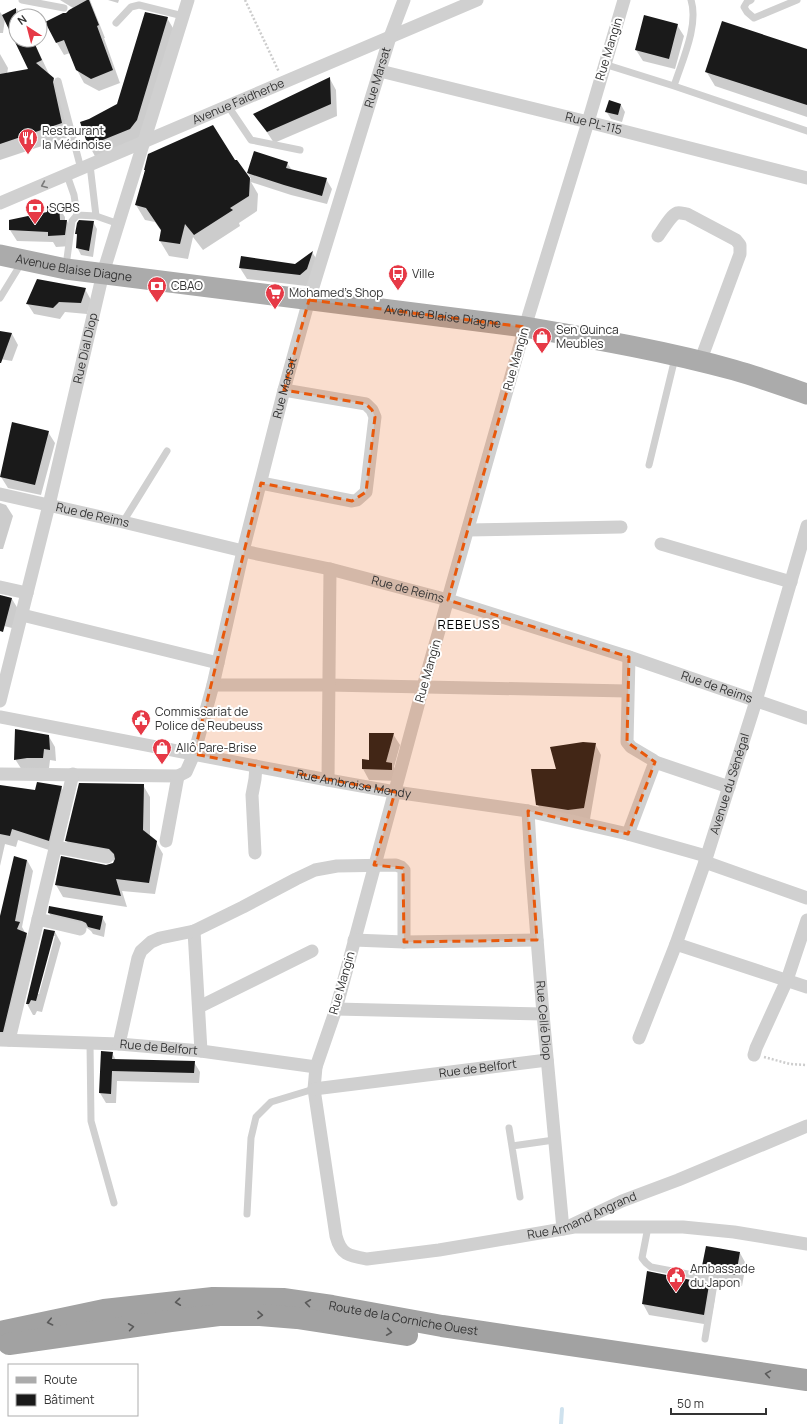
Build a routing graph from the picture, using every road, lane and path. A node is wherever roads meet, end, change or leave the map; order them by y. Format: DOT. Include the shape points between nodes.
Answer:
graph roads {
  1 [pos="22,0"];
  2 [pos="188,0"];
  3 [pos="245,0"];
  4 [pos="404,0"];
  5 [pos="477,0"];
  6 [pos="624,0"];
  7 [pos="691,0"];
  8 [pos="751,0"];
  9 [pos="797,0"];
  10 [pos="64,8"];
  11 [pos="183,16"];
  12 [pos="116,23"];
  13 [pos="390,37"];
  14 [pos="604,64"];
  15 [pos="380,71"];
  16 [pos="58,82"];
  17 [pos="284,82"];
  18 [pos="674,86"];
  19 [pos="228,106"];
  20 [pos="588,122"];
  21 [pos="807,131"];
  22 [pos="144,142"];
  23 [pos="300,150"];
  24 [pos="86,167"];
  25 [pos="67,175"];
  26 [pos="807,178"];
  27 [pos="0,203"];
  28 [pos="77,215"];
  29 [pos="96,216"];
  30 [pos="119,224"];
  31 [pos="658,236"];
  32 [pos="0,255"];
  33 [pos="23,260"];
  34 [pos="66,268"];
  35 [pos="104,273"];
  36 [pos="0,298"];
  37 [pos="309,300"];
  38 [pos="525,327"];
  39 [pos="675,356"];
  40 [pos="700,362"];
  41 [pos="284,390"];
  42 [pos="807,394"];
  43 [pos="167,451"];
  44 [pos="649,465"];
  45 [pos="261,483"];
  46 [pos="0,494"];
  47 [pos="49,505"];
  48 [pos="123,522"];
  49 [pos="621,526"];
  50 [pos="807,526"];
  51 [pos="468,530"];
  52 [pos="661,544"];
  53 [pos="243,551"];
  54 [pos="330,569"];
  55 [pos="791,582"];
  56 [pos="0,587"];
  57 [pos="27,593"];
  58 [pos="448,600"];
  59 [pos="22,616"];
  60 [pos="629,657"];
  61 [pos="218,664"];
  62 [pos="213,685"];
  63 [pos="328,685"];
  64 [pos="423,687"];
  65 [pos="627,691"];
  66 [pos="0,701"];
  67 [pos="756,701"];
  68 [pos="0,717"];
  69 [pos="807,718"];
  70 [pos="194,754"];
  71 [pos="655,762"];
  72 [pos="256,766"];
  73 [pos="0,774"];
  74 [pos="73,774"];
  75 [pos="178,776"];
  76 [pos="328,780"];
  77 [pos="729,786"];
  78 [pos="395,792"];
  79 [pos="528,812"];
  80 [pos="628,834"];
  81 [pos="166,841"];
  82 [pos="56,847"];
  83 [pos="255,852"];
  84 [pos="107,858"];
  85 [pos="706,859"];
  86 [pos="374,865"];
  87 [pos="807,898"];
  88 [pos="38,919"];
  89 [pos="807,920"];
  90 [pos="80,929"];
  91 [pos="194,931"];
  92 [pos="354,940"];
  93 [pos="537,940"];
  94 [pos="404,942"];
  95 [pos="676,944"];
  96 [pos="312,951"];
  97 [pos="787,980"];
  98 [pos="807,986"];
  99 [pos="199,1007"];
  100 [pos="336,1009"];
  101 [pos="543,1014"];
  102 [pos="640,1038"];
  103 [pos="4,1040"];
  104 [pos="90,1043"];
  105 [pos="119,1044"];
  106 [pos="201,1051"];
  107 [pos="754,1054"];
  108 [pos="547,1060"];
  109 [pos="807,1065"];
  110 [pos="316,1067"];
  111 [pos="314,1089"];
  112 [pos="807,1126"];
  113 [pos="509,1128"];
  114 [pos="554,1140"];
  115 [pos="512,1146"];
  116 [pos="520,1197"];
  117 [pos="114,1203"];
  118 [pos="247,1214"];
  119 [pos="648,1227"];
  120 [pos="563,1229"];
  121 [pos="807,1244"];
  122 [pos="345,1254"];
  123 [pos="92,1332"];
  124 [pos="2,1335"];
  125 [pos="706,1339"];
  126 [pos="0,1359"];
  127 [pos="807,1380"];
  128 [pos="807,1396"];
  1 -- 10 [label="lane"];
  2 -- 11 [label="street, Rue Dial Diop"];
  3 -- 17 [label="path"];
  4 -- 13 [label="street, Rue Marsat"];
  5 -- 13 [label="street, Avenue Faidherbe"];
  6 -- 14 [label="street, Rue Mangin"];
  7 -- 18 [label="lane" via="694,7 693,26"];
  8 -- 9 [label="lane" via="744,7 754,18"];
  11 -- 12 [label="lane" via="139,5 131,7"];
  11 -- 22 [label="street, Rue Dial Diop"];
  13 -- 15 [label="street, Rue Marsat"];
  13 -- 17 [label="street, Avenue Faidherbe"];
  14 -- 18 [label="lane"];
  14 -- 20 [label="street, Rue Mangin"];
  15 -- 20 [label="street, Rue PL-115"];
  15 -- 37 [label="street, Rue Marsat"];
  16 -- 24 [label="lane"];
  17 -- 19 [label="street, Avenue Faidherbe"];
  18 -- 21 [label="lane"];
  19 -- 22 [label="street, Avenue Faidherbe"];
  19 -- 23 [label="lane" via="251,140"];
  20 -- 26 [label="street, Rue PL-115"];
  20 -- 38 [label="street, Rue Mangin"];
  22 -- 24 [label="street, Avenue Faidherbe"];
  22 -- 30 [label="street, Rue Dial Diop"];
  24 -- 25 [label="street, Avenue Faidherbe"];
  24 -- 29 [label="lane"];
  25 -- 27 [label="street, Avenue Faidherbe, one-way"];
  25 -- 28 [label="lane"];
  28 -- 29 [label="lane"];
  28 -- 34 [label="lane" via="72,221"];
  29 -- 30 [label="lane"];
  30 -- 35 [label="street, Rue Dial Diop"];
  31 -- 40 [label="street" via="671,218 679,213 687,214 740,244 740,254"];
  32 -- 33 [label="main road, Avenue Blaise Diagne"];
  33 -- 34 [label="main road, Avenue Blaise Diagne"];
  33 -- 36 [label="lane"];
  34 -- 35 [label="main road, Avenue Blaise Diagne"];
  35 -- 37 [label="main road, Avenue Blaise Diagne"];
  35 -- 47 [label="street, Rue Dial Diop"];
  37 -- 38 [label="main road, Avenue Blaise Diagne"];
  37 -- 41 [label="street, Rue Marsat"];
  38 -- 39 [label="main road, Avenue Blaise Diagne"];
  38 -- 51 [label="street, Rue Mangin"];
  39 -- 40 [label="main road, Avenue Blaise Diagne"];
  39 -- 44 [label="lane"];
  40 -- 42 [label="main road, Avenue Blaise Diagne" via="735,370"];
  41 -- 45 [label="street, Rue Marsat"];
  41 -- 45 [label="street" via="366,404 372,410 375,417 366,492 352,502"];
  43 -- 48 [label="lane"];
  45 -- 53 [label="street, Rue Marsat"];
  46 -- 47 [label="street, Rue de Reims"];
  47 -- 48 [label="street, Rue de Reims"];
  47 -- 57 [label="street, Rue Dial Diop"];
  48 -- 53 [label="street, Rue de Reims"];
  49 -- 51 [label="street"];
  50 -- 55 [label="street, Avenue du Sénégal"];
  51 -- 58 [label="street, Rue Mangin"];
  52 -- 55 [label="street"];
  53 -- 54 [label="street, Rue de Reims"];
  53 -- 61 [label="street, Rue Marsat"];
  54 -- 58 [label="street, Rue de Reims"];
  54 -- 63 [label="street"];
  55 -- 67 [label="street, Avenue du Sénégal"];
  56 -- 57 [label="street"];
  57 -- 59 [label="street, Rue Dial Diop"];
  58 -- 60 [label="street, Rue de Reims"];
  58 -- 64 [label="street, Rue Mangin"];
  59 -- 61 [label="street"];
  59 -- 66 [label="street, Rue Dial Diop"];
  60 -- 65 [label="street"];
  60 -- 67 [label="street, Rue de Reims"];
  61 -- 62 [label="street, Rue Marsat"];
  62 -- 63 [label="street"];
  62 -- 70 [label="street, Rue Marsat"];
  63 -- 64 [label="street"];
  63 -- 76 [label="street"];
  64 -- 65 [label="street"];
  64 -- 78 [label="street, Rue Mangin"];
  65 -- 71 [label="street" via="627,742"];
  67 -- 69 [label="street, Rue de Reims"];
  67 -- 77 [label="street, Avenue du Sénégal"];
  68 -- 70 [label="street, Rue Ambroise Mendy"];
  70 -- 72 [label="street, Rue Ambroise Mendy"];
  70 -- 75 [label="street, Rue Marsat" via="186,772"];
  71 -- 77 [label="street"];
  71 -- 80 [label="street"];
  72 -- 76 [label="street, Rue Ambroise Mendy"];
  72 -- 83 [label="street" via="252,795"];
  73 -- 74 [label="street"];
  74 -- 75 [label="street"];
  74 -- 82 [label="street"];
  75 -- 81 [label="street"];
  76 -- 78 [label="street, Rue Ambroise Mendy"];
  77 -- 85 [label="street, Avenue du Sénégal"];
  78 -- 79 [label="street, Rue Ambroise Mendy"];
  78 -- 86 [label="street, Rue Mangin"];
  79 -- 80 [label="street, Rue Ambroise Mendy"];
  79 -- 93 [label="street, Rue Cellé Diop"];
  80 -- 85 [label="street, Rue Ambroise Mendy"];
  82 -- 84 [label="street"];
  82 -- 88 [label="street"];
  85 -- 87 [label="street, Rue Ambroise Mendy"];
  85 -- 95 [label="street, Avenue du Sénégal"];
  86 -- 91 [label="street" via="337,866 315,870"];
  86 -- 92 [label="street, Rue Mangin"];
  86 -- 94 [label="street" via="396,865 404,870"];
  88 -- 90 [label="street"];
  88 -- 103 [label="street"];
  89 -- 97 [label="street"];
  91 -- 99 [label="street"];
  91 -- 105 [label="street" via="160,938 141,951"];
  92 -- 94 [label="street"];
  92 -- 100 [label="street, Rue Mangin"];
  93 -- 94 [label="street"];
  93 -- 101 [label="street, Rue Cellé Diop"];
  95 -- 97 [label="street"];
  95 -- 102 [label="street, Avenue du Sénégal"];
  96 -- 99 [label="street"];
  97 -- 98 [label="street"];
  97 -- 107 [label="street"];
  99 -- 106 [label="street"];
  100 -- 101 [label="street"];
  100 -- 110 [label="street, Rue Mangin"];
  101 -- 108 [label="street, Rue Cellé Diop"];
  103 -- 104 [label="street, Rue de Belfort"];
  104 -- 105 [label="street, Rue de Belfort"];
  104 -- 117 [label="lane" via="90,1107"];
  105 -- 106 [label="street, Rue de Belfort"];
  106 -- 110 [label="street, Rue de Belfort"];
  107 -- 109 [label="path" via="790,1064"];
  108 -- 111 [label="street, Rue de Belfort"];
  108 -- 114 [label="street, Rue Cellé Diop"];
  110 -- 111 [label="street, Rue Mangin"];
  111 -- 118 [label="lane" via="271,1102 256,1117 251,1138"];
  111 -- 122 [label="street, Rue Mangin" via="336,1236"];
  112 -- 120 [label="street, Rue Armand Angrand" via="622,1201"];
  113 -- 115 [label="lane"];
  114 -- 115 [label="lane"];
  114 -- 120 [label="street, Rue Cellé Diop"];
  115 -- 116 [label="lane"];
  119 -- 120 [label="street"];
  119 -- 121 [label="street" via="682,1227"];
  119 -- 125 [label="lane" via="642,1258 646,1263 652,1267 709,1278 714,1284"];
  120 -- 122 [label="street, Rue Armand Angrand" via="439,1250 367,1258"];
  123 -- 124 [label="highway, Route de la Corniche Ouest"];
  123 -- 126 [label="highway" via="41,1352"];
  123 -- 128 [label="highway, Route de la Corniche Ouest, one-way" via="219,1315 297,1318 556,1355"];
  127 -- 124 [label="highway, Route de la Corniche Ouest, one-way" via="442,1326 282,1299 213,1298 104,1310"];
}
